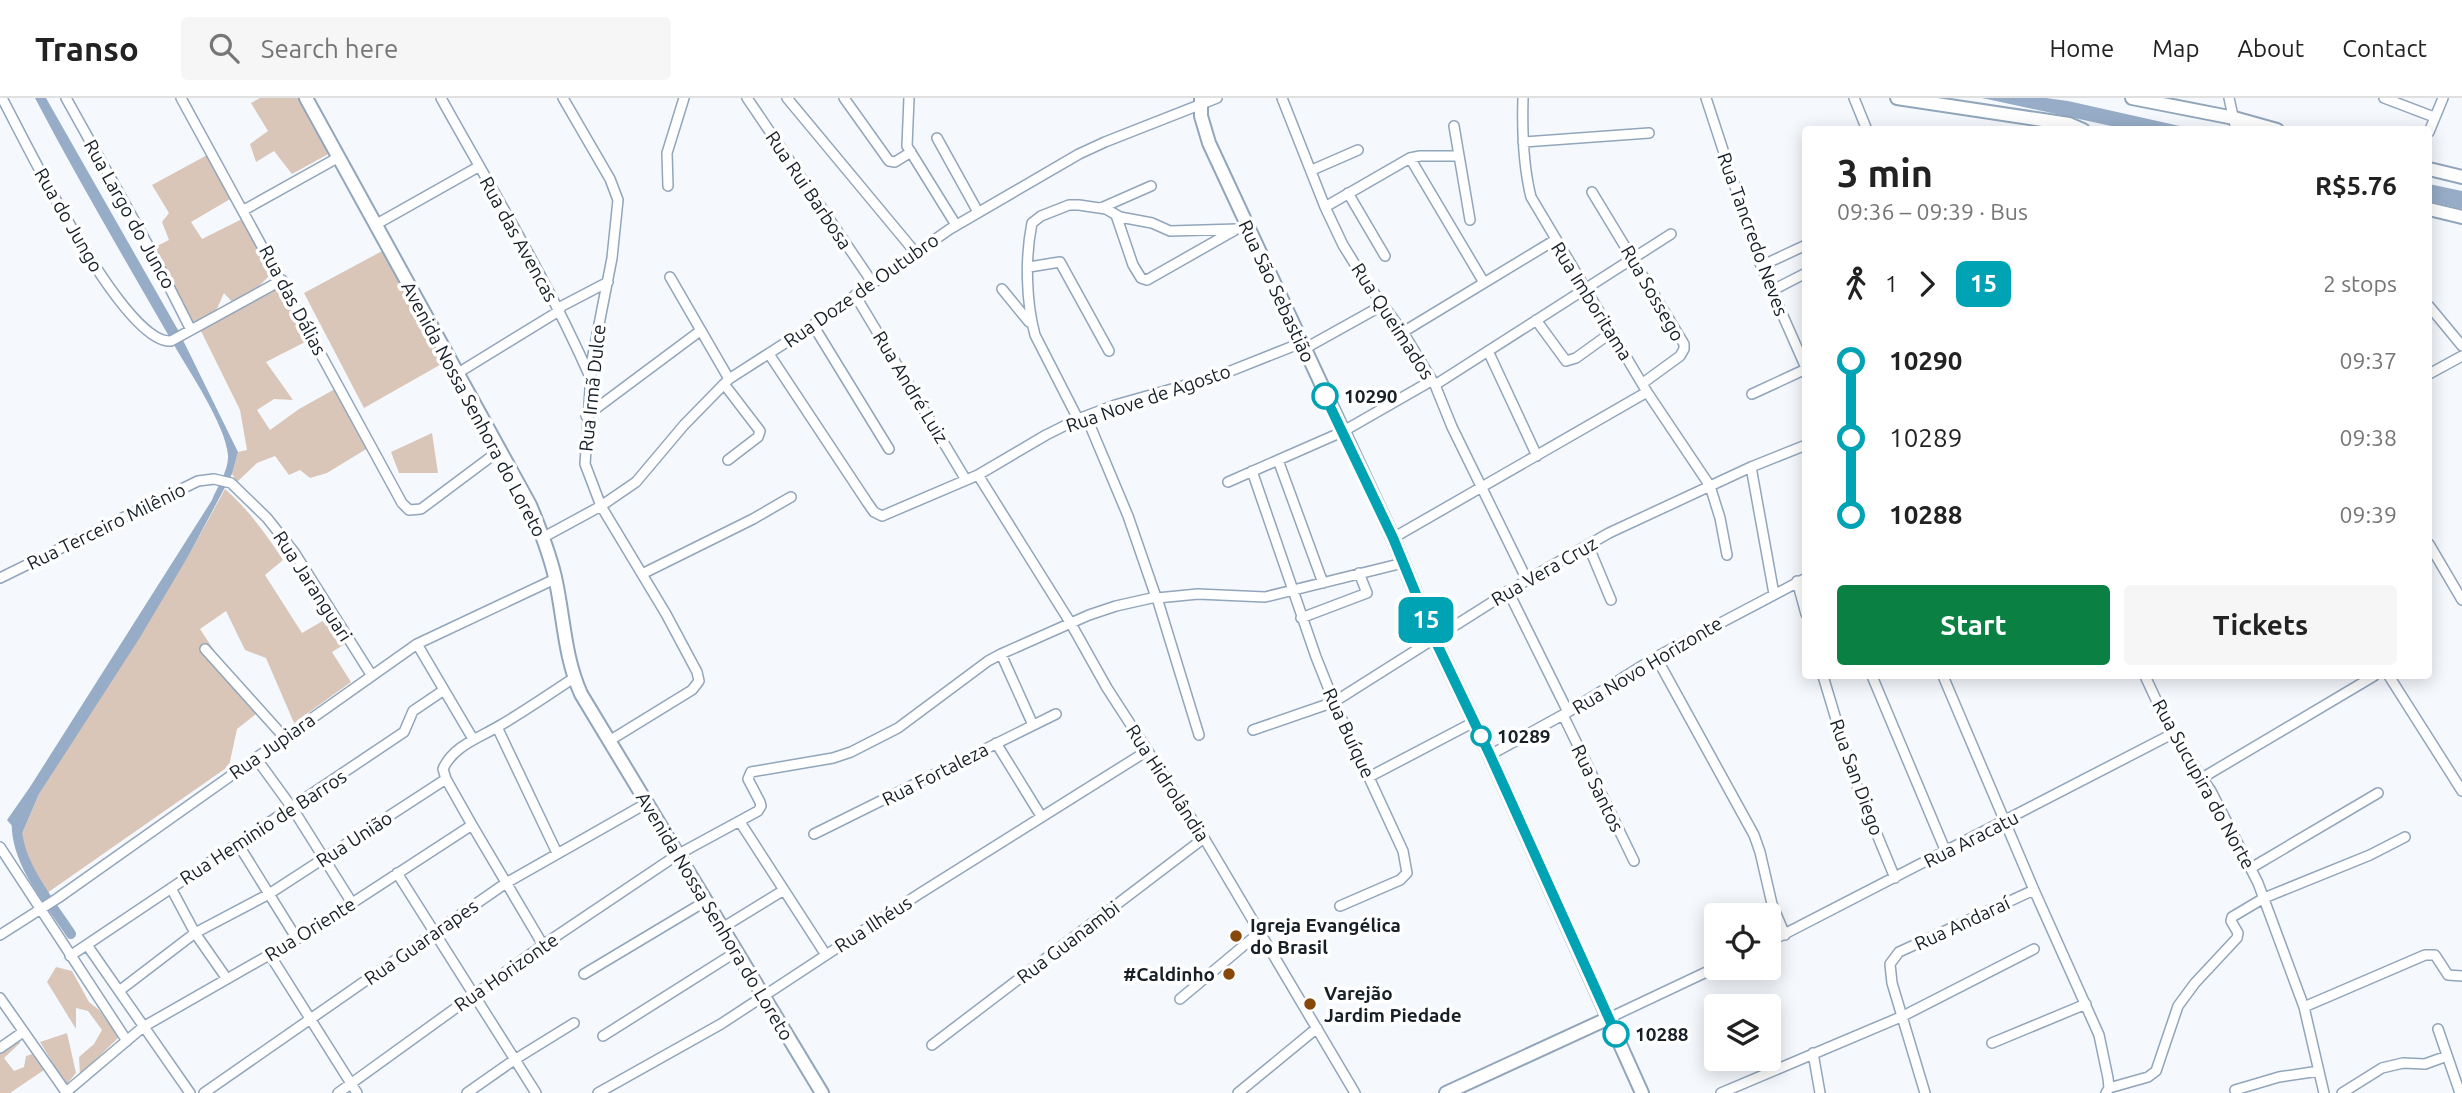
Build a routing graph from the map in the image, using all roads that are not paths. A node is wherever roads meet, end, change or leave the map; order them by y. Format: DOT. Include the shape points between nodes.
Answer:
graph roads {
  1 [pos="2,98"];
  2 [pos="66,98"];
  3 [pos="181,98"];
  4 [pos="306,98"];
  5 [pos="563,98"];
  6 [pos="684,98"];
  7 [pos="747,98"];
  8 [pos="787,98"];
  9 [pos="844,98"];
  10 [pos="909,98"];
  11 [pos="1217,98"];
  12 [pos="1282,98"];
  13 [pos="1523,98"];
  14 [pos="1706,98"];
  15 [pos="1854,98"];
  16 [pos="1897,98"];
  17 [pos="2132,98"];
  18 [pos="2229,98"];
  19 [pos="2384,98"];
  20 [pos="2443,98"];
  21 [pos="445,99"];
  22 [pos="1200,102"];
  23 [pos="2434,117"];
  24 [pos="2235,124"];
  25 [pos="1454,126"];
  26 [pos="1865,126"];
  27 [pos="2058,126"];
  28 [pos="2431,126"];
  29 [pos="1649,133"];
  30 [pos="937,138"];
  31 [pos="1523,142"];
  32 [pos="1358,150"];
  33 [pos="911,152"];
  34 [pos="1459,156"];
  35 [pos="339,157"];
  36 [pos="1409,158"];
  37 [pos="478,167"];
  38 [pos="1312,170"];
  39 [pos="2432,170"];
  40 [pos="2462,177"];
  41 [pos="668,186"];
  42 [pos="1151,186"];
  43 [pos="1592,191"];
  44 [pos="1348,193"];
  45 [pos="1325,207"];
  46 [pos="1101,208"];
  47 [pos="244,210"];
  48 [pos="2432,210"];
  49 [pos="978,212"];
  50 [pos="1116,215"];
  51 [pos="2462,217"];
  52 [pos="1471,220"];
  53 [pos="375,225"];
  54 [pos="956,225"];
  55 [pos="1242,227"];
  56 [pos="1671,234"];
  57 [pos="1555,240"];
  58 [pos="1802,247"];
  59 [pos="915,251"];
  60 [pos="1385,256"];
  61 [pos="1633,258"];
  62 [pos="1761,266"];
  63 [pos="1029,267"];
  64 [pos="1802,275"];
  65 [pos="670,278"];
  66 [pos="282,280"];
  67 [pos="1483,281"];
  68 [pos="608,282"];
  69 [pos="872,282"];
  70 [pos="1585,287"];
  71 [pos="1002,289"];
  72 [pos="1771,291"];
  73 [pos="855,295"];
  74 [pos="1383,305"];
  75 [pos="2432,310"];
  76 [pos="559,311"];
  77 [pos="1535,320"];
  78 [pos="813,325"];
  79 [pos="1032,327"];
  80 [pos="700,331"];
  81 [pos="188,332"];
  82 [pos="1403,332"];
  83 [pos="1612,332"];
  84 [pos="1302,346"];
  85 [pos="2462,346"];
  86 [pos="1109,351"];
  87 [pos="1488,351"];
  88 [pos="769,354"];
  89 [pos="2462,356"];
  90 [pos="1802,360"];
  91 [pos="1802,371"];
  92 [pos="2432,372"];
  93 [pos="458,373"];
  94 [pos="726,381"];
  95 [pos="591,382"];
  96 [pos="1433,383"];
  97 [pos="1645,388"];
  98 [pos="1752,394"];
  99 [pos="586,416"];
  100 [pos="1082,417"];
  101 [pos="1342,432"];
  102 [pos="1802,447"];
  103 [pos="889,449"];
  104 [pos="500,450"];
  105 [pos="1537,456"];
  106 [pos="728,460"];
  107 [pos="1278,460"];
  108 [pos="1751,467"];
  109 [pos="1252,471"];
  110 [pos="978,475"];
  111 [pos="217,479"];
  112 [pos="966,480"];
  113 [pos="1228,482"];
  114 [pos="1482,486"];
  115 [pos="1710,486"];
  116 [pos="792,497"];
  117 [pos="601,506"];
  118 [pos="544,537"];
  119 [pos="1393,538"];
  120 [pos="1588,545"];
  121 [pos="2432,549"];
  122 [pos="1727,555"];
  123 [pos="1403,563"];
  124 [pos="642,573"];
  125 [pos="1359,573"];
  126 [pos="2,574"];
  127 [pos="555,579"];
  128 [pos="1801,579"];
  129 [pos="1527,580"];
  130 [pos="1323,583"];
  131 [pos="1294,591"];
  132 [pos="1508,591"];
  133 [pos="1774,594"];
  134 [pos="1157,597"];
  135 [pos="1611,600"];
  136 [pos="2462,600"];
  137 [pos="1301,618"];
  138 [pos="1070,622"];
  139 [pos="1434,638"];
  140 [pos="416,644"];
  141 [pos="205,649"];
  142 [pos="1001,654"];
  143 [pos="1656,657"];
  144 [pos="372,676"];
  145 [pos="574,678"];
  146 [pos="1824,679"];
  147 [pos="1873,679"];
  148 [pos="1944,679"];
  149 [pos="2146,679"];
  150 [pos="2369,679"];
  151 [pos="2391,679"];
  152 [pos="444,690"];
  153 [pos="1334,702"];
  154 [pos="1056,714"];
  155 [pos="1565,714"];
  156 [pos="1474,722"];
  157 [pos="1033,725"];
  158 [pos="497,727"];
  159 [pos="1253,730"];
  160 [pos="2172,734"];
  161 [pos="1199,735"];
  162 [pos="284,737"];
  163 [pos="473,738"];
  164 [pos="609,741"];
  165 [pos="996,743"];
  166 [pos="1147,751"];
  167 [pos="1490,755"];
  168 [pos="256,758"];
  169 [pos="1369,777"];
  170 [pos="2203,778"];
  171 [pos="446,779"];
  172 [pos="2462,791"];
  173 [pos="2378,793"];
  174 [pos="647,803"];
  175 [pos="293,809"];
  176 [pos="1041,816"];
  177 [pos="740,822"];
  178 [pos="2006,822"];
  179 [pos="472,825"];
  180 [pos="814,834"];
  181 [pos="2405,837"];
  182 [pos="1203,838"];
  183 [pos="239,844"];
  184 [pos="0,847"];
  185 [pos="1946,852"];
  186 [pos="557,853"];
  187 [pos="677,855"];
  188 [pos="324,858"];
  189 [pos="1634,861"];
  190 [pos="2251,868"];
  191 [pos="397,873"];
  192 [pos="1895,878"];
  193 [pos="506,884"];
  194 [pos="172,888"];
  195 [pos="784,890"];
  196 [pos="2034,890"];
  197 [pos="269,894"];
  198 [pos="2264,898"];
  199 [pos="706,901"];
  200 [pos="352,902"];
  201 [pos="1340,906"];
  202 [pos="43,908"];
  203 [pos="722,929"];
  204 [pos="435,932"];
  205 [pos="1261,932"];
  206 [pos="195,933"];
  207 [pos="0,935"];
  208 [pos="1785,935"];
  209 [pos="1781,937"];
  210 [pos="297,939"];
  211 [pos="543,945"];
  212 [pos="79,950"];
  213 [pos="2034,950"];
  214 [pos="736,952"];
  215 [pos="270,955"];
  216 [pos="826,955"];
  217 [pos="1704,973"];
  218 [pos="584,974"];
  219 [pos="2462,976"];
  220 [pos="227,979"];
  221 [pos="119,991"];
  222 [pos="475,994"];
  223 [pos="0,998"];
  224 [pos="764,998"];
  225 [pos="1180,999"];
  226 [pos="2086,1004"];
  227 [pos="2304,1007"];
  228 [pos="1903,1016"];
  229 [pos="1609,1017"];
  230 [pos="310,1018"];
  231 [pos="574,1023"];
  232 [pos="142,1028"];
  233 [pos="1317,1028"];
  234 [pos="2438,1029"];
  235 [pos="23,1032"];
  236 [pos="603,1036"];
  237 [pos="129,1039"];
  238 [pos="1992,1043"];
  239 [pos="932,1045"];
  240 [pos="0,1048"];
  241 [pos="1813,1053"];
  242 [pos="2447,1056"];
  243 [pos="514,1060"];
  244 [pos="2319,1071"];
  245 [pos="351,1084"];
  246 [pos="2235,1090"];
  247 [pos="2108,1091"];
  248 [pos="65,1093"];
  249 [pos="190,1093"];
  250 [pos="204,1093"];
  251 [pos="338,1093"];
  252 [pos="357,1093"];
  253 [pos="467,1093"];
  254 [pos="536,1093"];
  255 [pos="598,1093"];
  256 [pos="822,1093"];
  257 [pos="1238,1093"];
  258 [pos="1355,1093"];
  259 [pos="1446,1093"];
  260 [pos="1642,1093"];
  261 [pos="1721,1093"];
  262 [pos="1820,1093"];
  263 [pos="1925,1093"];
  264 [pos="2324,1093"];
  265 [pos="2343,1093"];
  266 [pos="2460,1093"];
  1 -- 81 [label="street, Rua do Jungo" via="104,280 129,313 164,341"];
  2 -- 81 [label="street, Rua Largo do Junco" via="143,236"];
  3 -- 47 [label="street, Rua das Dálias"];
  4 -- 35 [label="street, Avenida Nossa Senhora do Loreto"];
  5 -- 68 [label="street, Rua Irmã Dulce" via="616,190 617,225"];
  6 -- 41 [label="street" via="667,153"];
  7 -- 69 [label="street, Rua Rui Barbosa"];
  8 -- 59 [label="street"];
  9 -- 33 [label="street" via="889,161"];
  10 -- 33 [label="street" via="905,139"];
  11 -- 22 [label="street, Rua Doze de Outubro"];
  12 -- 38 [label="street, Rua Queimados"];
  13 -- 31 [label="street, Rua Imboritama"];
  14 -- 62 [label="street, Rua Tancredo Neves"];
  15 -- 26 [label="street"];
  16 -- 27 [label="street"];
  17 -- 24 [label="street"];
  18 -- 24 [label="street"];
  19 -- 23 [label="street"];
  20 -- 23 [label="street"];
  21 -- 37 [label="street, Rua das Avencas"];
  22 -- 49 [label="street, Rua Doze de Outubro" via="1088,150"];
  22 -- 55 [label="street, Rua São Sebastião" via="1209,143"];
  23 -- 28 [label="street"];
  25 -- 34 [label="street"];
  29 -- 31 [label="street"];
  30 -- 49 [label="street"];
  31 -- 57 [label="street, Rua Imboritama" via="1531,197"];
  32 -- 38 [label="street"];
  33 -- 54 [label="street"];
  34 -- 36 [label="street"];
  34 -- 52 [label="street"];
  35 -- 47 [label="street"];
  35 -- 53 [label="street, Avenida Nossa Senhora do Loreto"];
  36 -- 44 [label="street"];
  36 -- 67 [label="street"];
  37 -- 53 [label="street"];
  37 -- 76 [label="street, Rua das Avencas"];
  38 -- 45 [label="street, Rua Queimados"];
  39 -- 40 [label="street"];
  42 -- 46 [label="street"];
  43 -- 61 [label="street, Rua Sossego"];
  44 -- 45 [label="street"];
  44 -- 60 [label="street"];
  45 -- 74 [label="street, Rua Queimados" via="1343,245"];
  46 -- 50 [label="street"];
  46 -- 63 [label="street" via="1069,205 1032,223"];
  47 -- 66 [label="street, Rua das Dálias"];
  48 -- 51 [label="street"];
  49 -- 54 [label="street, Rua Doze de Outubro"];
  50 -- 55 [label="street" via="1170,231"];
  50 -- 55 [label="street" via="1138,275 1144,280"];
  53 -- 93 [label="street, Avenida Nossa Senhora do Loreto"];
  54 -- 59 [label="street, Rua Doze de Outubro"];
  55 -- 84 [label="street, Rua São Sebastião"];
  56 -- 61 [label="street"];
  57 -- 67 [label="street"];
  57 -- 70 [label="street, Rua Imboritama"];
  58 -- 62 [label="street"];
  59 -- 69 [label="street, Rua Doze de Outubro"];
  61 -- 70 [label="street"];
  61 -- 97 [label="street, Rua Sossego" via="1684,349"];
  62 -- 72 [label="street, Rua Tancredo Neves"];
  63 -- 79 [label="street"];
  63 -- 86 [label="street" via="1060,262"];
  64 -- 72 [label="street"];
  65 -- 80 [label="street"];
  66 -- 81 [label="street"];
  66 -- 104 [label="street, Rua das Dálias" via="409,510 421,509"];
  67 -- 82 [label="street"];
  68 -- 76 [label="street"];
  68 -- 95 [label="street, Rua Irmã Dulce"];
  69 -- 73 [label="street, Rua Doze de Outubro"];
  70 -- 77 [label="street"];
  70 -- 83 [label="street, Rua Imboritama"];
  71 -- 79 [label="street"];
  72 -- 90 [label="street, Rua Tancredo Neves"];
  73 -- 78 [label="street, Rua Doze de Outubro"];
  73 -- 112 [label="street, Rua André Luiz"];
  74 -- 82 [label="street, Rua Queimados"];
  74 -- 84 [label="street, Rua Nove de Agosto"];
  75 -- 85 [label="street"];
  76 -- 93 [label="street"];
  76 -- 95 [label="street, Rua das Avencas"];
  77 -- 83 [label="street" via="1566,361"];
  77 -- 87 [label="street"];
  78 -- 88 [label="street, Rua Doze de Outubro"];
  78 -- 103 [label="street"];
  79 -- 100 [label="street"];
  80 -- 94 [label="street"];
  80 -- 99 [label="street"];
  82 -- 96 [label="street, Rua Queimados"];
  83 -- 97 [label="street, Rua Imboritama"];
  84 -- 100 [label="street, Rua Nove de Agosto"];
  84 -- 101 [label="street, Rua São Sebastião"];
  87 -- 96 [label="street"];
  87 -- 105 [label="street"];
  88 -- 94 [label="street, Rua Doze de Outubro"];
  88 -- 112 [label="street, Rua Nove de Agosto" via="878,516"];
  89 -- 92 [label="street"];
  91 -- 98 [label="street"];
  93 -- 104 [label="street, Avenida Nossa Senhora do Loreto"];
  94 -- 106 [label="street" via="760,431"];
  94 -- 117 [label="street, Rua Doze de Outubro" via="636,482"];
  95 -- 99 [label="street, Rua Irmã Dulce"];
  96 -- 101 [label="street"];
  96 -- 114 [label="street, Rua Queimados"];
  97 -- 105 [label="street"];
  97 -- 115 [label="street, Rua Imboritama"];
  99 -- 117 [label="street, Rua Irmã Dulce" via="585,464"];
  100 -- 110 [label="street, Rua Nove de Agosto"];
  100 -- 134 [label="street" via="1128,516"];
  101 -- 107 [label="street"];
  101 -- 119 [label="street, Rua São Sebastião"];
  102 -- 108 [label="street, Rua Vera Cruz"];
  104 -- 118 [label="street, Avenida Nossa Senhora do Loreto"];
  105 -- 114 [label="street"];
  107 -- 109 [label="street"];
  107 -- 130 [label="street"];
  108 -- 115 [label="street, Rua Vera Cruz"];
  108 -- 133 [label="street"];
  109 -- 113 [label="street"];
  109 -- 131 [label="street, Rua Buíque"];
  110 -- 112 [label="street, Rua Nove de Agosto"];
  110 -- 138 [label="street, Rua Hidrolândia"];
  111 -- 126 [label="street, Rua Terceiro Milênio" via="198,481"];
  111 -- 144 [label="street, Rua Jaranguari" via="237,487 294,552"];
  114 -- 119 [label="street"];
  114 -- 129 [label="street, Rua Queimados"];
  115 -- 120 [label="street, Rua Vera Cruz"];
  115 -- 122 [label="street, Rua Imboritama"];
  116 -- 124 [label="street"];
  117 -- 118 [label="street, Rua Doze de Outubro"];
  117 -- 124 [label="street, Rua Irmã Dulce"];
  118 -- 127 [label="street, Avenida Nossa Senhora do Loreto"];
  119 -- 123 [label="street, Rua São Sebastião"];
  120 -- 129 [label="street, Rua Vera Cruz"];
  120 -- 135 [label="street"];
  121 -- 136 [label="street"];
  123 -- 125 [label="street"];
  123 -- 139 [label="street, Rua São Sebastião"];
  124 -- 164 [label="street, Rua Irmã Dulce" via="699,681 692,690"];
  125 -- 130 [label="street"];
  125 -- 137 [label="street" via="1367,593"];
  127 -- 140 [label="street, Rua Jupiara"];
  127 -- 145 [label="street, Avenida Nossa Senhora do Loreto"];
  128 -- 133 [label="street, Rua Novo Horizonte"];
  129 -- 132 [label="street, Rua Vera Cruz"];
  130 -- 131 [label="street"];
  131 -- 134 [label="street" via="1265,597"];
  131 -- 137 [label="street, Rua Buíque"];
  132 -- 139 [label="street, Rua Vera Cruz"];
  132 -- 155 [label="street, Rua Santos"];
  133 -- 143 [label="street, Rua Novo Horizonte"];
  134 -- 138 [label="street"];
  134 -- 161 [label="street"];
  137 -- 153 [label="street, Rua Buíque"];
  138 -- 142 [label="street"];
  138 -- 166 [label="street, Rua Hidrolândia"];
  139 -- 153 [label="street, Rua Vera Cruz"];
  139 -- 156 [label="street, Rua São Sebastião"];
  140 -- 144 [label="street, Rua Jupiara"];
  140 -- 152 [label="street"];
  141 -- 162 [label="street"];
  142 -- 157 [label="street"];
  142 -- 177 [label="street, Rua Horizonte" via="869,744 833,758 751,772 748,779 761,806"];
  143 -- 155 [label="street, Rua Novo Horizonte"];
  143 -- 208 [label="street" via="1754,835"];
  144 -- 162 [label="street, Rua Jupiara"];
  145 -- 158 [label="street"];
  145 -- 164 [label="street, Avenida Nossa Senhora do Loreto"];
  146 -- 192 [label="street, Rua San Diego" via="1854,779"];
  147 -- 185 [label="street"];
  148 -- 178 [label="street"];
  149 -- 160 [label="street, Rua Sucupira do Norte"];
  150 -- 170 [label="street"];
  151 -- 172 [label="street"];
  152 -- 163 [label="street"];
  152 -- 175 [label="street, Rua Heminio de Barros" via="413,711 404,733"];
  153 -- 159 [label="street, Rua Vera Cruz"];
  153 -- 169 [label="street, Rua Buíque"];
  154 -- 157 [label="street, Rua Fortaleza"];
  155 -- 167 [label="street, Rua Novo Horizonte"];
  155 -- 189 [label="street, Rua Santos"];
  156 -- 167 [label="street, Rua São Sebastião"];
  156 -- 169 [label="street"];
  157 -- 165 [label="street, Rua Fortaleza"];
  158 -- 163 [label="street"];
  158 -- 186 [label="street"];
  160 -- 170 [label="street, Rua Sucupira do Norte"];
  160 -- 178 [label="street, Rua Aracatu"];
  162 -- 168 [label="street, Rua Jupiara"];
  163 -- 171 [label="street" via="446,763"];
  164 -- 174 [label="street, Avenida Nossa Senhora do Loreto"];
  165 -- 176 [label="street"];
  165 -- 180 [label="street, Rua Fortaleza"];
  166 -- 176 [label="street, Rua Ilhéus"];
  166 -- 182 [label="street, Rua Hidrolândia"];
  167 -- 229 [label="street, Rua São Sebastião"];
  168 -- 175 [label="street"];
  168 -- 202 [label="street, Rua Jupiara"];
  169 -- 201 [label="street, Rua Buíque" via="1403,851 1408,873"];
  170 -- 190 [label="street, Rua Sucupira do Norte"];
  171 -- 179 [label="street"];
  171 -- 188 [label="street, Rua União"];
  173 -- 190 [label="street"];
  174 -- 186 [label="street, Rua Guararapes"];
  174 -- 187 [label="street, Avenida Nossa Senhora do Loreto"];
  175 -- 183 [label="street, Rua Heminio de Barros"];
  175 -- 188 [label="street"];
  176 -- 216 [label="street, Rua Ilhéus"];
  177 -- 187 [label="street, Rua Horizonte"];
  177 -- 195 [label="street"];
  178 -- 185 [label="street, Rua Aracatu"];
  178 -- 196 [label="street"];
  179 -- 191 [label="street, Rua Oriente"];
  179 -- 193 [label="street"];
  181 -- 198 [label="street"];
  182 -- 205 [label="street, Rua Hidrolândia"];
  182 -- 239 [label="street, Rua Guanambi"];
  183 -- 194 [label="street, Rua Heminio de Barros"];
  183 -- 197 [label="street"];
  184 -- 202 [label="street"];
  185 -- 192 [label="street, Rua Aracatu"];
  186 -- 193 [label="street, Rua Guararapes"];
  187 -- 199 [label="street, Avenida Nossa Senhora do Loreto"];
  187 -- 211 [label="street, Rua Horizonte"];
  188 -- 197 [label="street, Rua União"];
  188 -- 200 [label="street"];
  190 -- 198 [label="street, Rua Sucupira do Norte"];
  191 -- 200 [label="street, Rua Oriente"];
  191 -- 204 [label="street"];
  192 -- 208 [label="street, Rua Aracatu"];
  193 -- 204 [label="street, Rua Guararapes"];
  193 -- 211 [label="street"];
  194 -- 206 [label="street"];
  194 -- 212 [label="street, Rua Heminio de Barros"];
  195 -- 203 [label="street"];
  195 -- 216 [label="street"];
  196 -- 226 [label="street"];
  196 -- 228 [label="street, Rua Andaraí" via="1899,952 1889,971"];
  197 -- 206 [label="street, Rua União"];
  197 -- 210 [label="street"];
  198 -- 227 [label="street, Rua Sucupira do Norte"];
  198 -- 247 [label="street" via="2231,919 2237,938 2178,1006 2153,1075"];
  199 -- 203 [label="street, Avenida Nossa Senhora do Loreto"];
  199 -- 218 [label="street"];
  200 -- 210 [label="street, Rua Oriente"];
  202 -- 207 [label="street, Rua Jupiara"];
  202 -- 212 [label="street"];
  203 -- 214 [label="street, Avenida Nossa Senhora do Loreto"];
  204 -- 222 [label="street"];
  204 -- 230 [label="street, Rua Guararapes"];
  205 -- 225 [label="street"];
  205 -- 233 [label="street, Rua Hidrolândia"];
  206 -- 220 [label="street"];
  206 -- 221 [label="street, Rua União"];
  208 -- 209 [label="street, Rua Aracatu"];
  210 -- 215 [label="street, Rua Oriente"];
  211 -- 222 [label="street, Rua Horizonte"];
  212 -- 221 [label="street"];
  212 -- 237 [label="street"];
  213 -- 228 [label="street"];
  214 -- 224 [label="street, Avenida Nossa Senhora do Loreto"];
  214 -- 236 [label="street"];
  215 -- 220 [label="street, Rua Oriente"];
  215 -- 230 [label="street"];
  216 -- 224 [label="street, Rua Ilhéus"];
  217 -- 229 [label="street"];
  219 -- 227 [label="street" via="2450,976 2435,955 2426,955"];
  220 -- 232 [label="street, Rua Oriente"];
  221 -- 232 [label="street"];
  222 -- 243 [label="street"];
  222 -- 245 [label="street, Rua Horizonte"];
  223 -- 235 [label="street"];
  224 -- 255 [label="street, Rua Ilhéus"];
  224 -- 256 [label="street, Avenida Nossa Senhora do Loreto"];
  226 -- 238 [label="street"];
  226 -- 247 [label="street" via="2099,1035"];
  227 -- 244 [label="street, Rua Sucupira do Norte"];
  228 -- 241 [label="street"];
  228 -- 263 [label="street"];
  229 -- 259 [label="street"];
  229 -- 260 [label="street, Rua São Sebastião"];
  230 -- 245 [label="street"];
  230 -- 250 [label="street, Rua Guararapes"];
  231 -- 243 [label="street"];
  232 -- 237 [label="street, Rua Oriente"];
  232 -- 249 [label="street"];
  233 -- 257 [label="street"];
  233 -- 258 [label="street, Rua Hidrolândia"];
  234 -- 242 [label="street"];
  235 -- 240 [label="street"];
  235 -- 248 [label="street"];
  237 -- 248 [label="street, Rua Oriente"];
  241 -- 261 [label="street"];
  241 -- 262 [label="street"];
  242 -- 265 [label="street" via="2425,1064 2382,1068"];
  242 -- 266 [label="street"];
  243 -- 253 [label="street"];
  243 -- 254 [label="street"];
  244 -- 246 [label="street"];
  244 -- 264 [label="street, Rua Sucupira do Norte"];
  245 -- 251 [label="street, Rua Horizonte"];
  245 -- 252 [label="street"];
}
